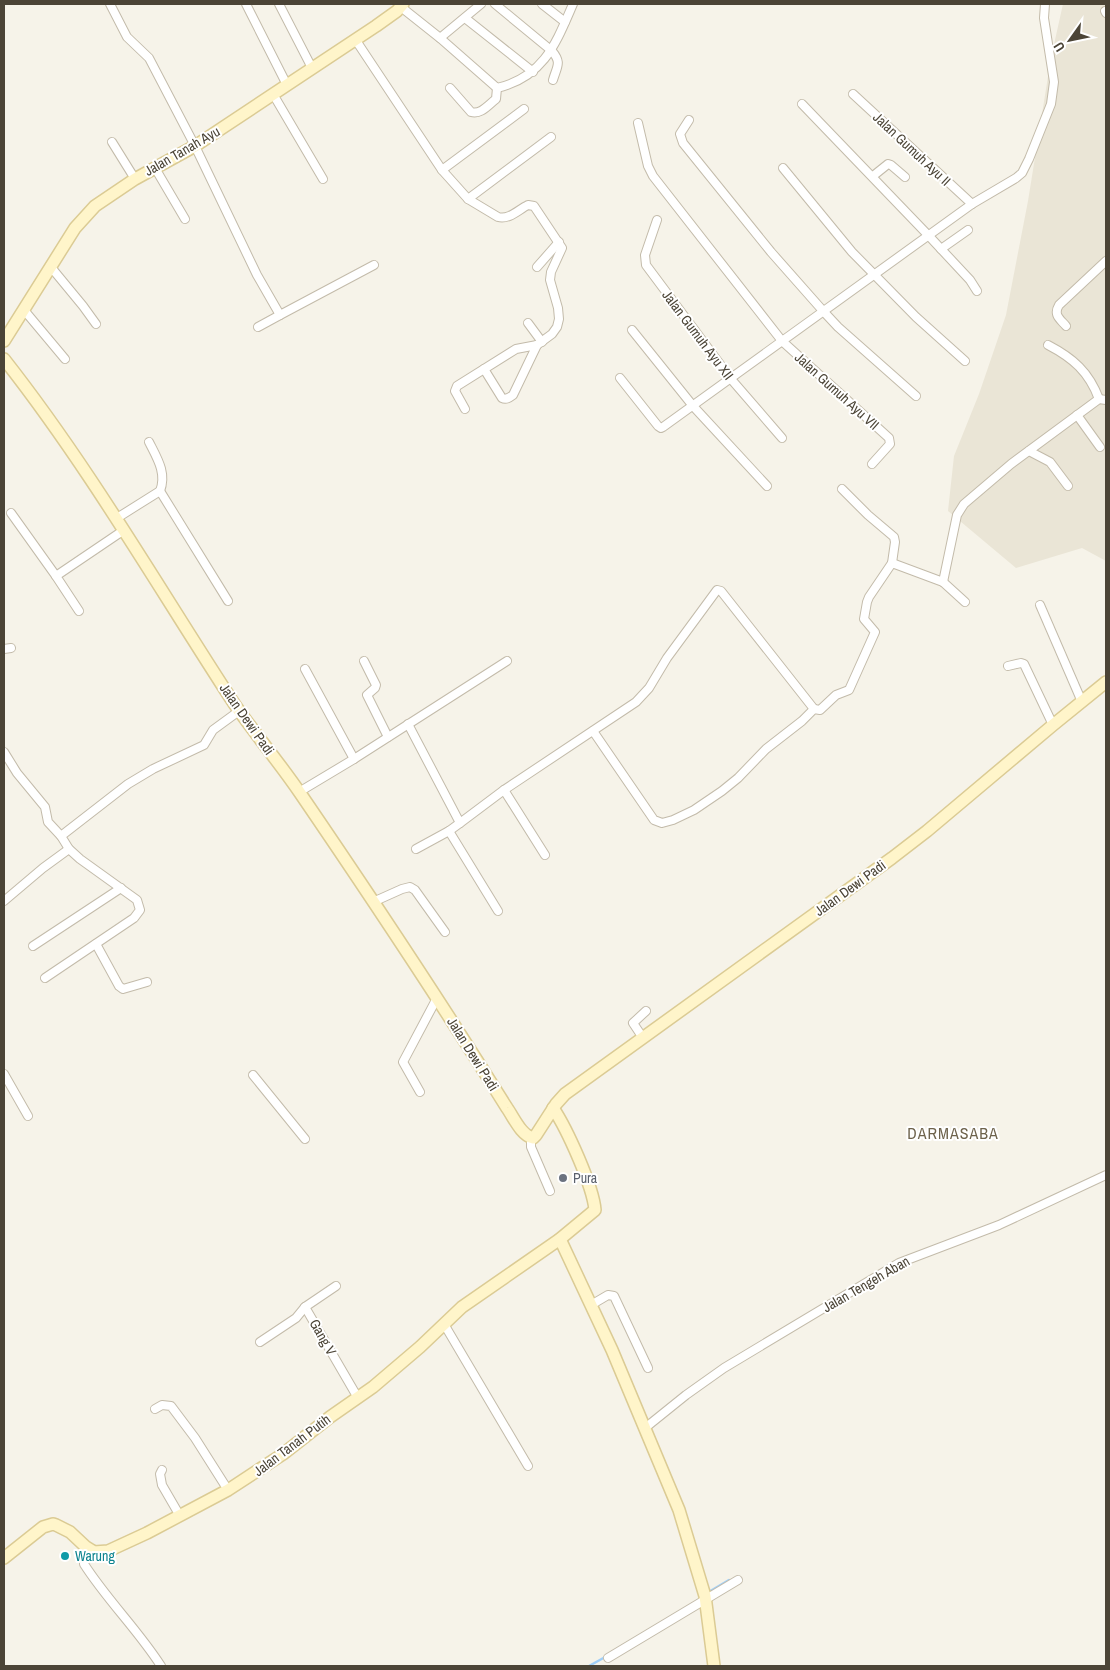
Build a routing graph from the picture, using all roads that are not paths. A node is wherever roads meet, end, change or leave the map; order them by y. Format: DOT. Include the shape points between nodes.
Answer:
graph roads {
  1 [pos="110,4"];
  2 [pos="246,4"];
  3 [pos="279,4"];
  4 [pos="482,4"];
  5 [pos="496,4"];
  6 [pos="542,4"];
  7 [pos="573,4"];
  8 [pos="1045,4"];
  9 [pos="402,5"];
  10 [pos="465,18"];
  11 [pos="565,22"];
  12 [pos="440,38"];
  13 [pos="355,39"];
  14 [pos="552,51"];
  15 [pos="312,68"];
  16 [pos="533,72"];
  17 [pos="553,80"];
  18 [pos="287,85"];
  19 [pos="450,88"];
  20 [pos="497,88"];
  21 [pos="273,94"];
  22 [pos="853,94"];
  23 [pos="802,104"];
  24 [pos="524,109"];
  25 [pos="689,120"];
  26 [pos="638,123"];
  27 [pos="551,137"];
  28 [pos="112,142"];
  29 [pos="195,146"];
  30 [pos="155,168"];
  31 [pos="783,168"];
  32 [pos="442,170"];
  33 [pos="873,176"];
  34 [pos="905,177"];
  35 [pos="135,179"];
  36 [pos="323,179"];
  37 [pos="468,199"];
  38 [pos="972,204"];
  39 [pos="186,219"];
  40 [pos="657,220"];
  41 [pos="968,230"];
  42 [pos="928,235"];
  43 [pos="559,242"];
  44 [pos="940,249"];
  45 [pos="1106,262"];
  46 [pos="374,265"];
  47 [pos="50,266"];
  48 [pos="538,267"];
  49 [pos="874,274"];
  50 [pos="977,291"];
  51 [pos="24,310"];
  52 [pos="824,312"];
  53 [pos="280,314"];
  54 [pos="528,323"];
  55 [pos="96,324"];
  56 [pos="1066,326"];
  57 [pos="258,327"];
  58 [pos="632,330"];
  59 [pos="4,341"];
  60 [pos="782,342"];
  61 [pos="540,344"];
  62 [pos="1048,346"];
  63 [pos="4,359"];
  64 [pos="65,359"];
  65 [pos="965,361"];
  66 [pos="484,369"];
  67 [pos="620,378"];
  68 [pos="730,379"];
  69 [pos="916,396"];
  70 [pos="1102,399"];
  71 [pos="693,406"];
  72 [pos="466,409"];
  73 [pos="1077,415"];
  74 [pos="782,438"];
  75 [pos="149,442"];
  76 [pos="1100,447"];
  77 [pos="1029,451"];
  78 [pos="872,464"];
  79 [pos="767,486"];
  80 [pos="1068,486"];
  81 [pos="842,489"];
  82 [pos="160,491"];
  83 [pos="11,513"];
  84 [pos="117,518"];
  85 [pos="124,530"];
  86 [pos="892,563"];
  87 [pos="56,576"];
  88 [pos="939,581"];
  89 [pos="228,601"];
  90 [pos="964,602"];
  91 [pos="1040,605"];
  92 [pos="79,611"];
  93 [pos="364,661"];
  94 [pos="507,661"];
  95 [pos="1008,666"];
  96 [pos="305,669"];
  97 [pos="1106,682"];
  98 [pos="1082,702"];
  99 [pos="237,707"];
  100 [pos="814,709"];
  101 [pos="408,724"];
  102 [pos="1053,724"];
  103 [pos="593,731"];
  104 [pos="388,737"];
  105 [pos="4,752"];
  106 [pos="354,759"];
  107 [pos="504,790"];
  108 [pos="299,792"];
  109 [pos="460,822"];
  110 [pos="449,831"];
  111 [pos="61,836"];
  112 [pos="69,849"];
  113 [pos="416,849"];
  114 [pos="545,855"];
  115 [pos="121,888"];
  116 [pos="4,901"];
  117 [pos="373,902"];
  118 [pos="498,911"];
  119 [pos="445,932"];
  120 [pos="96,944"];
  121 [pos="33,946"];
  122 [pos="45,978"];
  123 [pos="147,982"];
  124 [pos="438,999"];
  125 [pos="646,1011"];
  126 [pos="643,1038"];
  127 [pos="4,1074"];
  128 [pos="253,1075"];
  129 [pos="420,1092"];
  130 [pos="553,1108"];
  131 [pos="28,1116"];
  132 [pos="531,1138"];
  133 [pos="305,1139"];
  134 [pos="1106,1175"];
  135 [pos="550,1191"];
  136 [pos="560,1239"];
  137 [pos="336,1286"];
  138 [pos="591,1305"];
  139 [pos="305,1307"];
  140 [pos="444,1324"];
  141 [pos="260,1342"];
  142 [pos="648,1368"];
  143 [pos="358,1398"];
  144 [pos="155,1409"];
  145 [pos="645,1428"];
  146 [pos="528,1466"];
  147 [pos="162,1470"];
  148 [pos="228,1490"];
  149 [pos="180,1516"];
  150 [pos="86,1547"];
  151 [pos="4,1558"];
  152 [pos="738,1580"];
  153 [pos="705,1595"];
  154 [pos="608,1658"];
  155 [pos="161,1666"];
  156 [pos="714,1666"];
  1 -- 29 [label="street" via="127,37 149,58"];
  2 -- 18 [label="street"];
  3 -- 15 [label="street"];
  4 -- 10 [label="street"];
  5 -- 14 [label="street"];
  6 -- 11 [label="street"];
  7 -- 11 [label="street"];
  8 -- 38 [label="street" via="1044,18 1054,82 1051,104 1022,173"];
  9 -- 12 [label="street"];
  9 -- 13 [label="street, Jalan Tanah Ayu"];
  10 -- 12 [label="street"];
  10 -- 16 [label="street"];
  11 -- 14 [label="street"];
  12 -- 20 [label="street"];
  13 -- 15 [label="street, Jalan Tanah Ayu"];
  13 -- 32 [label="street"];
  14 -- 16 [label="street"];
  14 -- 17 [label="street" via="559,60"];
  15 -- 18 [label="street, Jalan Tanah Ayu"];
  16 -- 20 [label="street"];
  18 -- 21 [label="street, Jalan Tanah Ayu"];
  19 -- 20 [label="street" via="475,113 496,99"];
  21 -- 29 [label="street, Jalan Tanah Ayu"];
  21 -- 36 [label="street"];
  22 -- 38 [label="street, Jalan Gumuh Ayu II"];
  23 -- 33 [label="street"];
  24 -- 32 [label="street"];
  25 -- 52 [label="street" via="680,134 683,142"];
  26 -- 60 [label="street" via="653,176"];
  27 -- 37 [label="street"];
  28 -- 35 [label="street"];
  29 -- 30 [label="street, Jalan Tanah Ayu"];
  29 -- 53 [label="street" via="257,275"];
  30 -- 35 [label="street, Jalan Tanah Ayu"];
  30 -- 39 [label="street"];
  31 -- 49 [label="street"];
  32 -- 37 [label="street"];
  33 -- 34 [label="street" via="888,164"];
  33 -- 42 [label="street"];
  35 -- 47 [label="street, Jalan Tanah Ayu" via="82,218"];
  37 -- 43 [label="street" via="503,218 530,204"];
  38 -- 42 [label="street"];
  40 -- 68 [label="street, Jalan Gumuh Ayu XII" via="645,255 646,265"];
  41 -- 44 [label="street"];
  42 -- 44 [label="street"];
  42 -- 49 [label="street"];
  43 -- 48 [label="street"];
  43 -- 61 [label="street" via="561,250 550,280 559,319 552,334"];
  44 -- 50 [label="street"];
  45 -- 56 [label="street" via="1058,305 1056,315"];
  46 -- 53 [label="street"];
  47 -- 51 [label="street, Jalan Tanah Ayu"];
  47 -- 55 [label="street"];
  49 -- 52 [label="street"];
  49 -- 65 [label="street"];
  51 -- 59 [label="street, Jalan Tanah Ayu"];
  51 -- 64 [label="street"];
  52 -- 60 [label="street"];
  52 -- 69 [label="street"];
  53 -- 57 [label="street"];
  54 -- 61 [label="street"];
  58 -- 71 [label="street"];
  60 -- 68 [label="street"];
  60 -- 78 [label="street, Jalan Gumuh Ayu VII" via="889,438 890,444"];
  61 -- 66 [label="street" via="516,349"];
  61 -- 66 [label="street" via="510,398 502,398"];
  62 -- 70 [label="street" via="1078,365"];
  63 -- 84 [label="street, Jalan Dewi Padi"];
  66 -- 72 [label="street" via="455,389"];
  67 -- 71 [label="street" via="661,428"];
  68 -- 71 [label="street"];
  68 -- 74 [label="street, Jalan Gumuh Ayu XII"];
  70 -- 73 [label="street"];
  71 -- 79 [label="street"];
  73 -- 76 [label="street"];
  73 -- 77 [label="street"];
  75 -- 82 [label="street" via="163,477"];
  77 -- 80 [label="street" via="1050,462"];
  77 -- 88 [label="street" via="964,504 957,515"];
  81 -- 86 [label="street" via="894,537"];
  82 -- 84 [label="street"];
  82 -- 89 [label="street"];
  83 -- 87 [label="street"];
  84 -- 85 [label="street, Jalan Dewi Padi"];
  85 -- 87 [label="street"];
  85 -- 99 [label="street, Jalan Dewi Padi"];
  86 -- 88 [label="street"];
  86 -- 100 [label="street" via="867,602 864,617 875,632 849,690 836,695 820,710"];
  87 -- 92 [label="street"];
  88 -- 90 [label="street"];
  91 -- 98 [label="street"];
  93 -- 104 [label="street" via="376,685 367,695"];
  94 -- 101 [label="street"];
  95 -- 102 [label="street" via="1024,664"];
  96 -- 106 [label="street"];
  97 -- 98 [label="street, Jalan Dewi Padi"];
  98 -- 102 [label="street, Jalan Dewi Padi"];
  99 -- 108 [label="street, Jalan Dewi Padi"];
  99 -- 111 [label="street" via="213,730 204,745 128,784"];
  100 -- 103 [label="street" via="722,791 694,810 665,823 654,820"];
  100 -- 103 [label="street" via="717,590 649,688 636,702"];
  101 -- 104 [label="street"];
  101 -- 109 [label="street"];
  102 -- 126 [label="street, Jalan Dewi Padi" via="892,858"];
  103 -- 107 [label="street"];
  104 -- 106 [label="street"];
  105 -- 111 [label="street" via="41,802 48,822"];
  106 -- 108 [label="street"];
  107 -- 109 [label="street"];
  107 -- 114 [label="street"];
  108 -- 117 [label="street, Jalan Dewi Padi"];
  109 -- 110 [label="street"];
  110 -- 113 [label="street"];
  110 -- 118 [label="street"];
  111 -- 112 [label="street"];
  112 -- 115 [label="street"];
  112 -- 116 [label="street"];
  115 -- 120 [label="street" via="137,900 140,912"];
  115 -- 121 [label="street"];
  117 -- 119 [label="street" via="410,887"];
  117 -- 124 [label="street, Jalan Dewi Padi"];
  120 -- 122 [label="street"];
  120 -- 123 [label="street" via="123,989"];
  124 -- 129 [label="street" via="403,1062"];
  124 -- 132 [label="street, Jalan Dewi Padi" via="507,1108"];
  125 -- 126 [label="street" via="633,1023"];
  126 -- 130 [label="street, Jalan Dewi Padi" via="568,1092"];
  127 -- 131 [label="street"];
  128 -- 133 [label="street"];
  130 -- 132 [label="street, Jalan Dewi Padi"];
  130 -- 136 [label="street, Jalan Tanah Putih" via="594,1201 594,1210"];
  132 -- 135 [label="street" via="530,1147"];
  134 -- 145 [label="street, Jalan Tengeh Aban" via="999,1225 899,1262 724,1368"];
  136 -- 138 [label="street"];
  136 -- 140 [label="street, Jalan Tanah Putih" via="475,1297"];
  137 -- 139 [label="street, Gang V"];
  138 -- 142 [label="street" via="608,1295 614,1296"];
  138 -- 145 [label="street"];
  139 -- 141 [label="street" via="296,1318"];
  139 -- 143 [label="street, Gang V"];
  140 -- 143 [label="street, Jalan Tanah Putih" via="391,1373"];
  140 -- 146 [label="street"];
  143 -- 148 [label="street, Jalan Tanah Putih"];
  144 -- 148 [label="street" via="162,1405 171,1406"];
  145 -- 153 [label="street" via="680,1510"];
  147 -- 149 [label="street" via="162,1485"];
  148 -- 149 [label="street, Jalan Tanah Putih"];
  149 -- 150 [label="street, Jalan Tanah Putih" via="108,1552 94,1552"];
  150 -- 151 [label="street, Jalan Tanah Putih" via="66,1530 48,1525"];
  150 -- 155 [label="street" via="84,1564"];
  152 -- 153 [label="street"];
  153 -- 154 [label="street"];
  153 -- 156 [label="street"];
}
